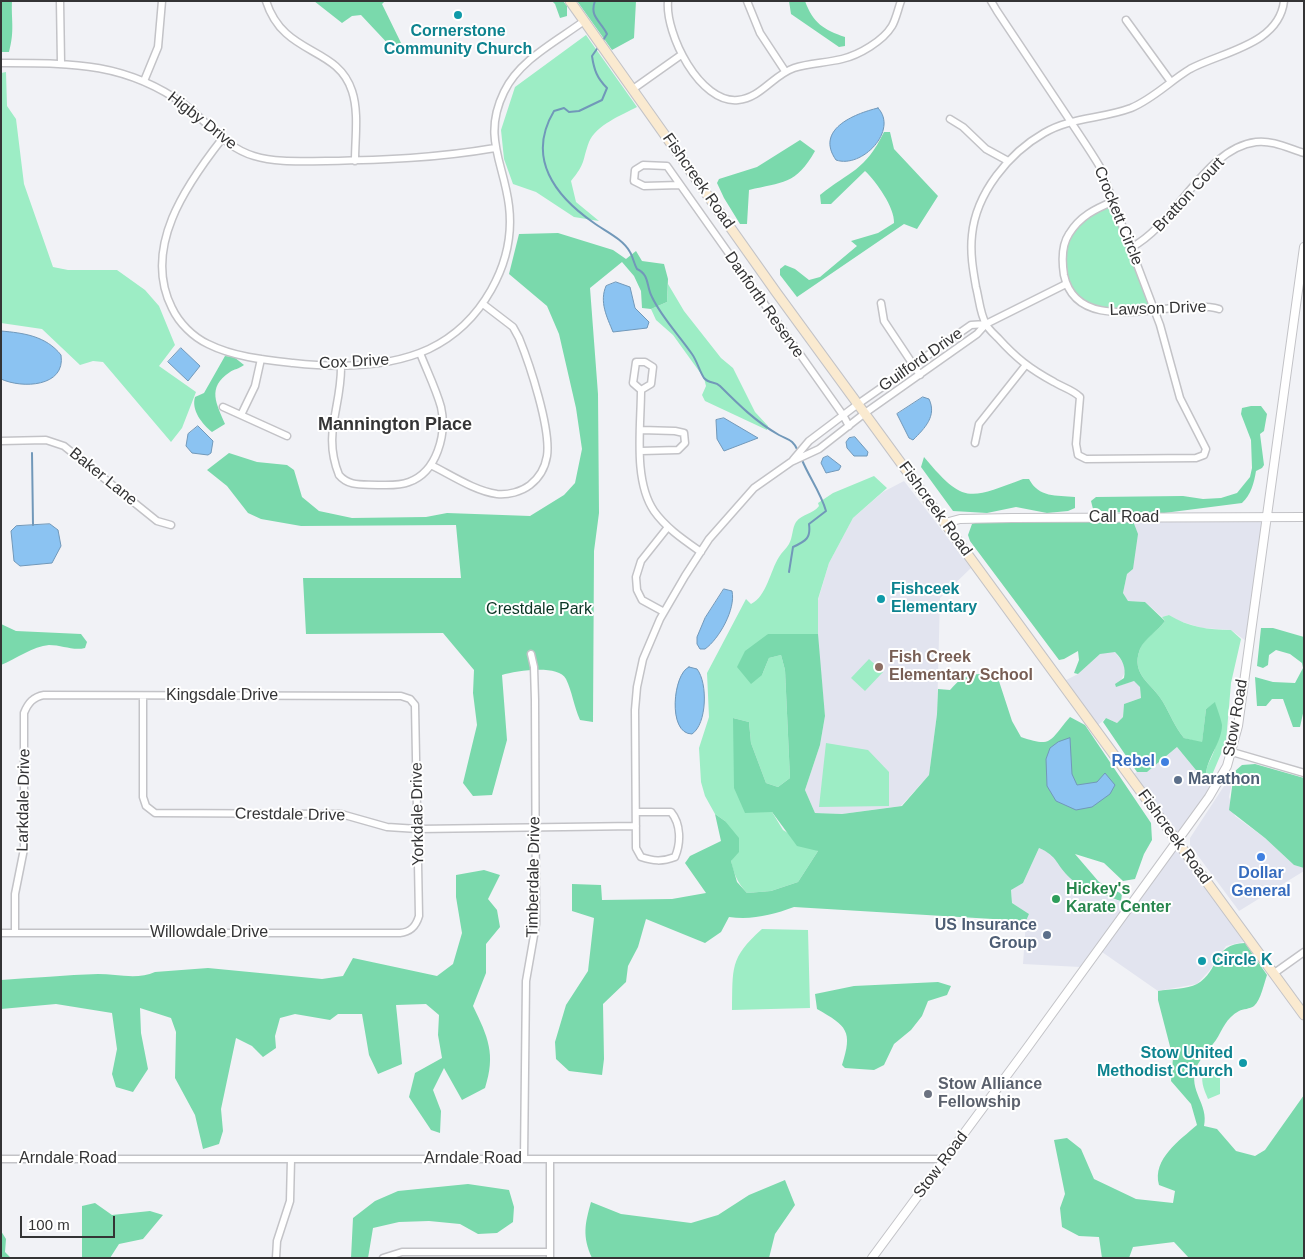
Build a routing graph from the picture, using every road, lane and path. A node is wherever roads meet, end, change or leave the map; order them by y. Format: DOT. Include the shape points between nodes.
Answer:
graph roads {
  1 [pos="60,1"];
  2 [pos="162,1"];
  3 [pos="266,1"];
  4 [pos="570,1"];
  5 [pos="668,1"];
  6 [pos="747,1"];
  7 [pos="902,1"];
  8 [pos="991,1"];
  9 [pos="1284,1"];
  10 [pos="1126,20"];
  11 [pos="584,21"];
  12 [pos="681,55"];
  13 [pos="1,63"];
  14 [pos="61,63"];
  15 [pos="785,71"];
  16 [pos="144,81"];
  17 [pos="1171,82"];
  18 [pos="633,89"];
  19 [pos="950,119"];
  20 [pos="1071,121"];
  21 [pos="222,139"];
  22 [pos="495,148"];
  23 [pos="1304,153"];
  24 [pos="355,160"];
  25 [pos="1008,161"];
  26 [pos="680,185"];
  27 [pos="1114,201"];
  28 [pos="1132,247"];
  29 [pos="1304,247"];
  30 [pos="1066,284"];
  31 [pos="881,303"];
  32 [pos="483,304"];
  33 [pos="1219,309"];
  34 [pos="1154,310"];
  35 [pos="986,324"];
  36 [pos="420,353"];
  37 [pos="261,359"];
  38 [pos="341,365"];
  39 [pos="914,365"];
  40 [pos="1025,366"];
  41 [pos="920,375"];
  42 [pos="641,390"];
  43 [pos="858,404"];
  44 [pos="223,407"];
  45 [pos="865,414"];
  46 [pos="241,415"];
  47 [pos="843,415"];
  48 [pos="849,426"];
  49 [pos="641,430"];
  50 [pos="287,436"];
  51 [pos="1,441"];
  52 [pos="975,443"];
  53 [pos="641,451"];
  54 [pos="804,453"];
  55 [pos="431,465"];
  56 [pos="1265,517"];
  57 [pos="1304,517"];
  58 [pos="945,523"];
  59 [pos="171,525"];
  60 [pos="668,527"];
  61 [pos="701,552"];
  62 [pos="664,612"];
  63 [pos="532,654"];
  64 [pos="142,696"];
  65 [pos="32,700"];
  66 [pos="412,701"];
  67 [pos="1232,752"];
  68 [pos="1304,773"];
  69 [pos="636,812"];
  70 [pos="636,826"];
  71 [pos="536,828"];
  72 [pos="418,829"];
  73 [pos="1178,840"];
  74 [pos="414,927"];
  75 [pos="1,933"];
  76 [pos="15,933"];
  77 [pos="1304,952"];
  78 [pos="1273,974"];
  79 [pos="1304,1015"];
  80 [pos="1,1159"];
  81 [pos="291,1159"];
  82 [pos="524,1159"];
  83 [pos="550,1159"];
  84 [pos="946,1159"];
  85 [pos="448,1255"];
  86 [pos="550,1255"];
  87 [pos="276,1258"];
  88 [pos="383,1258"];
  89 [pos="872,1258"];
  1 -- 14 [label="street"];
  2 -- 16 [label="street" via="158,47"];
  3 -- 24 [label="street" via="284,33 334,64 348,81 355,110"];
  4 -- 11 [label="main road, Fishcreek Road"];
  5 -- 12 [label="street" via="668,20"];
  6 -- 15 [label="street" via="760,33"];
  7 -- 15 [label="street" via="888,32 867,48 843,59"];
  8 -- 20 [label="street, Crockett Circle"];
  9 -- 17 [label="street" via="1281,12 1260,38 1241,49 1206,61"];
  10 -- 17 [label="street"];
  11 -- 18 [label="main road, Fishcreek Road"];
  11 -- 22 [label="street, Cox Drive" via="515,75 499,105"];
  12 -- 15 [label="street" via="710,92 722,98 739,100 755,94"];
  12 -- 18 [label="street"];
  13 -- 14 [label="street, Higby Drive"];
  14 -- 16 [label="street, Higby Drive" via="101,67"];
  16 -- 21 [label="street, Higby Drive" via="187,106"];
  17 -- 20 [label="street" via="1130,108"];
  18 -- 43 [label="main road, Fishcreek Road"];
  19 -- 25 [label="street" via="986,149"];
  20 -- 25 [label="street" via="1044,132"];
  20 -- 27 [label="street, Crockett Circle" via="1100,167"];
  21 -- 24 [label="street, Higby Drive" via="244,152 268,159"];
  21 -- 37 [label="street, Cox Drive" via="179,201 165,242 162,277 174,312 191,333 218,349"];
  22 -- 24 [label="street, Higby Drive" via="427,158"];
  22 -- 32 [label="street, Cox Drive" via="507,190 510,225 503,263"];
  23 -- 28 [label="street, Bratton Court" via="1256,142 1233,150 1188,192 1151,236"];
  25 -- 35 [label="street" via="988,190 972,233 973,271"];
  26 -- 26 [label="street, Danforth Reserve" via="667,166 643,165 635,170 634,181 644,186"];
  26 -- 47 [label="street, Danforth Reserve"];
  27 -- 28 [label="street, Crockett Circle"];
  27 -- 30 [label="street" via="1082,217 1066,238 1062,265"];
  28 -- 34 [label="street, Crockett Circle"];
  29 -- 56 [label="street, Stow Road"];
  30 -- 34 [label="street, Lawson Drive" via="1094,309 1118,313"];
  30 -- 35 [label="street, Guilford Drive"];
  31 -- 39 [label="street" via="884,321"];
  32 -- 36 [label="street, Cox Drive" via="458,330"];
  32 -- 55 [label="street" via="513,327 519,338 546,427 545,465 528,487 503,494 485,490"];
  33 -- 34 [label="street, Lawson Drive" via="1202,306"];
  34 -- 40 [label="street, Crockett Circle" via="1180,398 1206,449 1204,455 1196,458 1082,458 1076,451 1081,401 1074,392"];
  35 -- 39 [label="street, Guilford Drive" via="971,325"];
  35 -- 40 [label="street"];
  35 -- 41 [label="street, Guilford Drive"];
  36 -- 38 [label="street, Cox Drive" via="390,362"];
  36 -- 55 [label="street" via="442,415 441,439"];
  37 -- 38 [label="street, Cox Drive"];
  37 -- 46 [label="street" via="255,386"];
  38 -- 55 [label="street" via="340,397 331,428 339,475 351,484 404,484 419,477"];
  39 -- 41 [label="street"];
  39 -- 43 [label="street, Guilford Drive"];
  40 -- 52 [label="street" via="979,424"];
  41 -- 45 [label="street, Guilford Drive"];
  42 -- 42 [label="street" via="651,384 653,367 645,362 636,362 633,383"];
  42 -- 49 [label="street"];
  43 -- 45 [label="main road, Fishcreek Road"];
  43 -- 47 [label="street, Guilford Drive"];
  44 -- 46 [label="street"];
  45 -- 48 [label="street, Guilford Drive"];
  45 -- 58 [label="main road, Fishcreek Road"];
  46 -- 50 [label="street"];
  47 -- 48 [label="street, Danforth Reserve"];
  47 -- 54 [label="street, Guilford Drive" via="809,441"];
  48 -- 54 [label="street, Guilford Drive" via="819,450"];
  49 -- 53 [label="street"];
  49 -- 53 [label="street" via="684,433 685,443 678,450"];
  51 -- 59 [label="street, Baker Lane" via="46,440 64,446 157,521"];
  53 -- 60 [label="street" via="641,478 654,510"];
  54 -- 61 [label="street" via="754,488"];
  56 -- 57 [label="street, Call Road"];
  56 -- 58 [label="street, Call Road" via="995,519"];
  56 -- 67 [label="street, Stow Road"];
  58 -- 73 [label="main road, Fishcreek Road"];
  60 -- 61 [label="street"];
  60 -- 62 [label="street" via="641,560 636,577 642,600"];
  61 -- 62 [label="street"];
  62 -- 69 [label="street" via="643,658 637,687"];
  63 -- 71 [label="street, Timberdale Drive"];
  64 -- 65 [label="street, Kingsdale Drive" via="44,695"];
  64 -- 66 [label="street, Kingsdale Drive" via="400,696"];
  64 -- 72 [label="street, Crestdale Drive" via="142,797 146,806 155,813 340,814 388,827"];
  65 -- 76 [label="street, Larkdale Drive" via="24,713 24,849 15,894"];
  66 -- 72 [label="street, Yorkdale Drive" via="417,712"];
  67 -- 68 [label="street"];
  67 -- 73 [label="street, Stow Road" via="1219,782"];
  69 -- 70 [label="street"];
  69 -- 70 [label="street" via="671,812 678,821 675,857 652,861 641,857 636,848"];
  70 -- 71 [label="street, Crestdale Drive"];
  71 -- 72 [label="street, Crestdale Drive"];
  71 -- 82 [label="street, Timberdale Drive" via="536,924 526,981"];
  72 -- 74 [label="street, Yorkdale Drive" via="419,916"];
  73 -- 78 [label="main road, Fishcreek Road"];
  73 -- 84 [label="street, Stow Road"];
  74 -- 76 [label="street, Willowdale Drive" via="400,933"];
  75 -- 76 [label="street, Willowdale Drive"];
  77 -- 78 [label="street"];
  78 -- 79 [label="main road, Fishcreek Road"];
  80 -- 81 [label="street, Arndale Road"];
  81 -- 82 [label="street, Arndale Road"];
  81 -- 87 [label="street" via="290,1200 277,1242"];
  82 -- 83 [label="street, Arndale Road"];
  83 -- 84 [label="street, Arndale Road"];
  83 -- 86 [label="street"];
  84 -- 89 [label="street, Stow Road"];
  85 -- 86 [label="street"];
  85 -- 88 [label="street" via="397,1253"];
}
